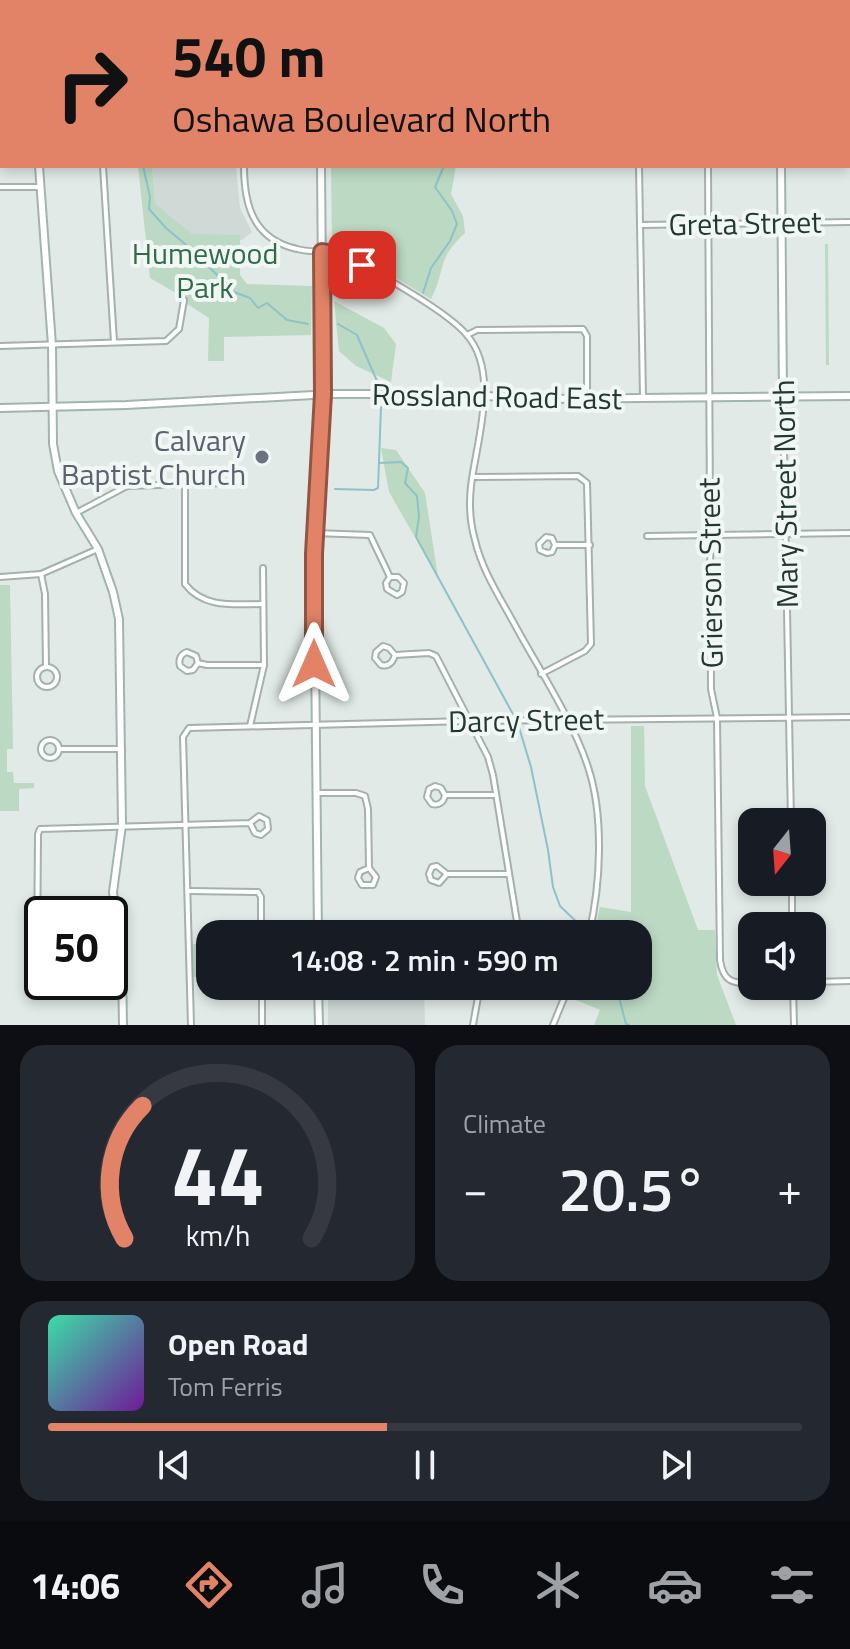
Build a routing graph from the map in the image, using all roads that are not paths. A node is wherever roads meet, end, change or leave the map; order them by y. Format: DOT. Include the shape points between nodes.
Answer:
graph roads {
  1 [pos="39,168"];
  2 [pos="103,168"];
  3 [pos="244,168"];
  4 [pos="321,168"];
  5 [pos="639,168"];
  6 [pos="708,168"];
  7 [pos="781,168"];
  8 [pos="0,187"];
  9 [pos="41,187"];
  10 [pos="781,222"];
  11 [pos="850,222"];
  12 [pos="709,224"];
  13 [pos="640,225"];
  14 [pos="322,252"];
  15 [pos="184,300"];
  16 [pos="467,335"];
  17 [pos="114,342"];
  18 [pos="52,345"];
  19 [pos="0,346"];
  20 [pos="323,394"];
  21 [pos="483,396"];
  22 [pos="783,396"];
  23 [pos="850,396"];
  24 [pos="710,397"];
  25 [pos="643,398"];
  26 [pos="587,399"];
  27 [pos="51,406"];
  28 [pos="0,408"];
  29 [pos="472,477"];
  30 [pos="185,483"];
  31 [pos="225,483"];
  32 [pos="76,513"];
  33 [pos="315,533"];
  34 [pos="850,533"];
  35 [pos="785,535"];
  36 [pos="647,536"];
  37 [pos="709,536"];
  38 [pos="555,545"];
  39 [pos="590,545"];
  40 [pos="98,549"];
  41 [pos="263,568"];
  42 [pos="41,574"];
  43 [pos="0,577"];
  44 [pos="390,577"];
  45 [pos="263,604"];
  46 [pos="395,655"];
  47 [pos="198,663"];
  48 [pos="264,665"];
  49 [pos="46,667"];
  50 [pos="541,674"];
  51 [pos="850,717"];
  52 [pos="717,718"];
  53 [pos="790,718"];
  54 [pos="566,720"];
  55 [pos="469,721"];
  56 [pos="315,725"];
  57 [pos="250,726"];
  58 [pos="60,749"];
  59 [pos="122,749"];
  60 [pos="316,793"];
  61 [pos="445,795"];
  62 [pos="496,795"];
  63 [pos="791,808"];
  64 [pos="187,823"];
  65 [pos="250,823"];
  66 [pos="122,825"];
  67 [pos="369,868"];
  68 [pos="447,874"];
  69 [pos="509,874"];
  70 [pos="189,891"];
  71 [pos="38,896"];
  72 [pos="113,896"];
  73 [pos="261,920"];
  74 [pos="318,920"];
  75 [pos="517,920"];
  76 [pos="592,920"];
  77 [pos="850,981"];
  78 [pos="826,982"];
  79 [pos="738,983"];
  80 [pos="123,1000"];
  81 [pos="262,1000"];
  82 [pos="318,1000"];
  83 [pos="477,1000"];
  84 [pos="563,1000"];
  85 [pos="793,1000"];
  86 [pos="123,1025"];
  87 [pos="191,1025"];
  88 [pos="262,1025"];
  89 [pos="319,1025"];
  90 [pos="473,1025"];
  91 [pos="553,1025"];
  92 [pos="794,1025"];
  1 -- 9 [label="main road"];
  2 -- 17 [label="street"];
  3 -- 14 [label="street" via="245,198 269,237"];
  4 -- 14 [label="main road"];
  5 -- 13 [label="street"];
  6 -- 12 [label="street, Grierson Street"];
  7 -- 10 [label="main road, Mary Street North"];
  8 -- 9 [label="street"];
  9 -- 18 [label="main road"];
  10 -- 11 [label="street, Greta Street"];
  10 -- 12 [label="street, Greta Street"];
  10 -- 22 [label="main road, Mary Street North"];
  12 -- 13 [label="street, Greta Street"];
  12 -- 24 [label="street, Grierson Street"];
  13 -- 25 [label="street"];
  14 -- 16 [label="street" via="362,265"];
  14 -- 20 [label="main road"];
  15 -- 17 [label="street" via="179,329 166,341"];
  16 -- 21 [label="street" via="480,360"];
  16 -- 26 [label="street" via="477,330 583,329"];
  17 -- 18 [label="street"];
  18 -- 19 [label="street"];
  18 -- 27 [label="main road"];
  20 -- 21 [label="main road, Rossland Road East"];
  20 -- 27 [label="main road, Rossland Road East"];
  20 -- 33 [label="main road"];
  21 -- 26 [label="main road, Rossland Road East"];
  21 -- 29 [label="street" via="482,434"];
  22 -- 23 [label="main road, Rossland Road East"];
  22 -- 24 [label="main road, Rossland Road East"];
  22 -- 35 [label="street, Mary Street North"];
  24 -- 25 [label="main road, Rossland Road East"];
  24 -- 37 [label="street, Grierson Street"];
  25 -- 26 [label="main road, Rossland Road East"];
  27 -- 28 [label="main road, Rossland Road East"];
  27 -- 32 [label="main road" via="58,471"];
  29 -- 39 [label="street" via="583,478 589,488"];
  29 -- 50 [label="street" via="470,507 477,550"];
  30 -- 31 [label="street"];
  30 -- 32 [label="street" via="127,486"];
  30 -- 45 [label="street" via="185,584 216,604"];
  32 -- 40 [label="main road"];
  33 -- 44 [label="street" via="370,535"];
  33 -- 56 [label="main road"];
  34 -- 35 [label="street"];
  35 -- 37 [label="street"];
  35 -- 53 [label="street, Mary Street North"];
  36 -- 37 [label="street"];
  37 -- 52 [label="street, Grierson Street" via="711,689"];
  38 -- 38 [label="street" via="547,553 539,544 546,537"];
  38 -- 39 [label="street"];
  39 -- 50 [label="street" via="591,644"];
  40 -- 42 [label="street"];
  40 -- 59 [label="main road" via="119,619"];
  41 -- 45 [label="street"];
  42 -- 43 [label="street"];
  42 -- 49 [label="street"];
  44 -- 44 [label="street" via="403,581 400,594 387,589"];
  45 -- 48 [label="street"];
  46 -- 46 [label="street" via="388,666 375,658 383,646"];
  46 -- 55 [label="street" via="436,656"];
  47 -- 47 [label="street" via="191,653 179,661 187,671"];
  47 -- 48 [label="street"];
  48 -- 57 [label="street"];
  49 -- 49 [label="street" via="37,679 49,687 57,674"];
  50 -- 54 [label="street"];
  51 -- 53 [label="street, Darcy Street"];
  52 -- 53 [label="street, Darcy Street"];
  52 -- 54 [label="street, Darcy Street"];
  52 -- 79 [label="street, Grierson Street" via="720,960 726,978"];
  53 -- 63 [label="street, Mary Street North"];
  54 -- 55 [label="street, Darcy Street"];
  54 -- 76 [label="street" via="595,792 598,887"];
  55 -- 56 [label="street, Darcy Street"];
  55 -- 62 [label="street" via="488,757"];
  56 -- 57 [label="street, Darcy Street"];
  56 -- 60 [label="main road"];
  57 -- 64 [label="street, Darcy Street" via="189,728 183,737"];
  58 -- 58 [label="street" via="50,739 41,747 50,758"];
  58 -- 59 [label="street"];
  59 -- 66 [label="main road"];
  60 -- 67 [label="street" via="365,796"];
  60 -- 74 [label="main road"];
  61 -- 61 [label="street" via="435,786 427,791 432,804 443,802"];
  61 -- 62 [label="street"];
  62 -- 69 [label="street"];
  64 -- 65 [label="street"];
  64 -- 66 [label="street"];
  64 -- 70 [label="street"];
  65 -- 65 [label="street" via="258,835 268,829 262,817"];
  66 -- 71 [label="street" via="40,829"];
  66 -- 72 [label="main road"];
  67 -- 67 [label="street" via="376,877 367,887 358,878"];
  68 -- 68 [label="street" via="437,866 429,874 439,883"];
  68 -- 69 [label="street"];
  69 -- 75 [label="street"];
  70 -- 73 [label="street" via="258,892"];
  70 -- 87 [label="street"];
  77 -- 78 [label="street"];
  80 -- 86 [label="main road"];
  81 -- 88 [label="street"];
  82 -- 89 [label="main road"];
  83 -- 90 [label="street"];
  84 -- 91 [label="street"];
  85 -- 92 [label="street"];
}
